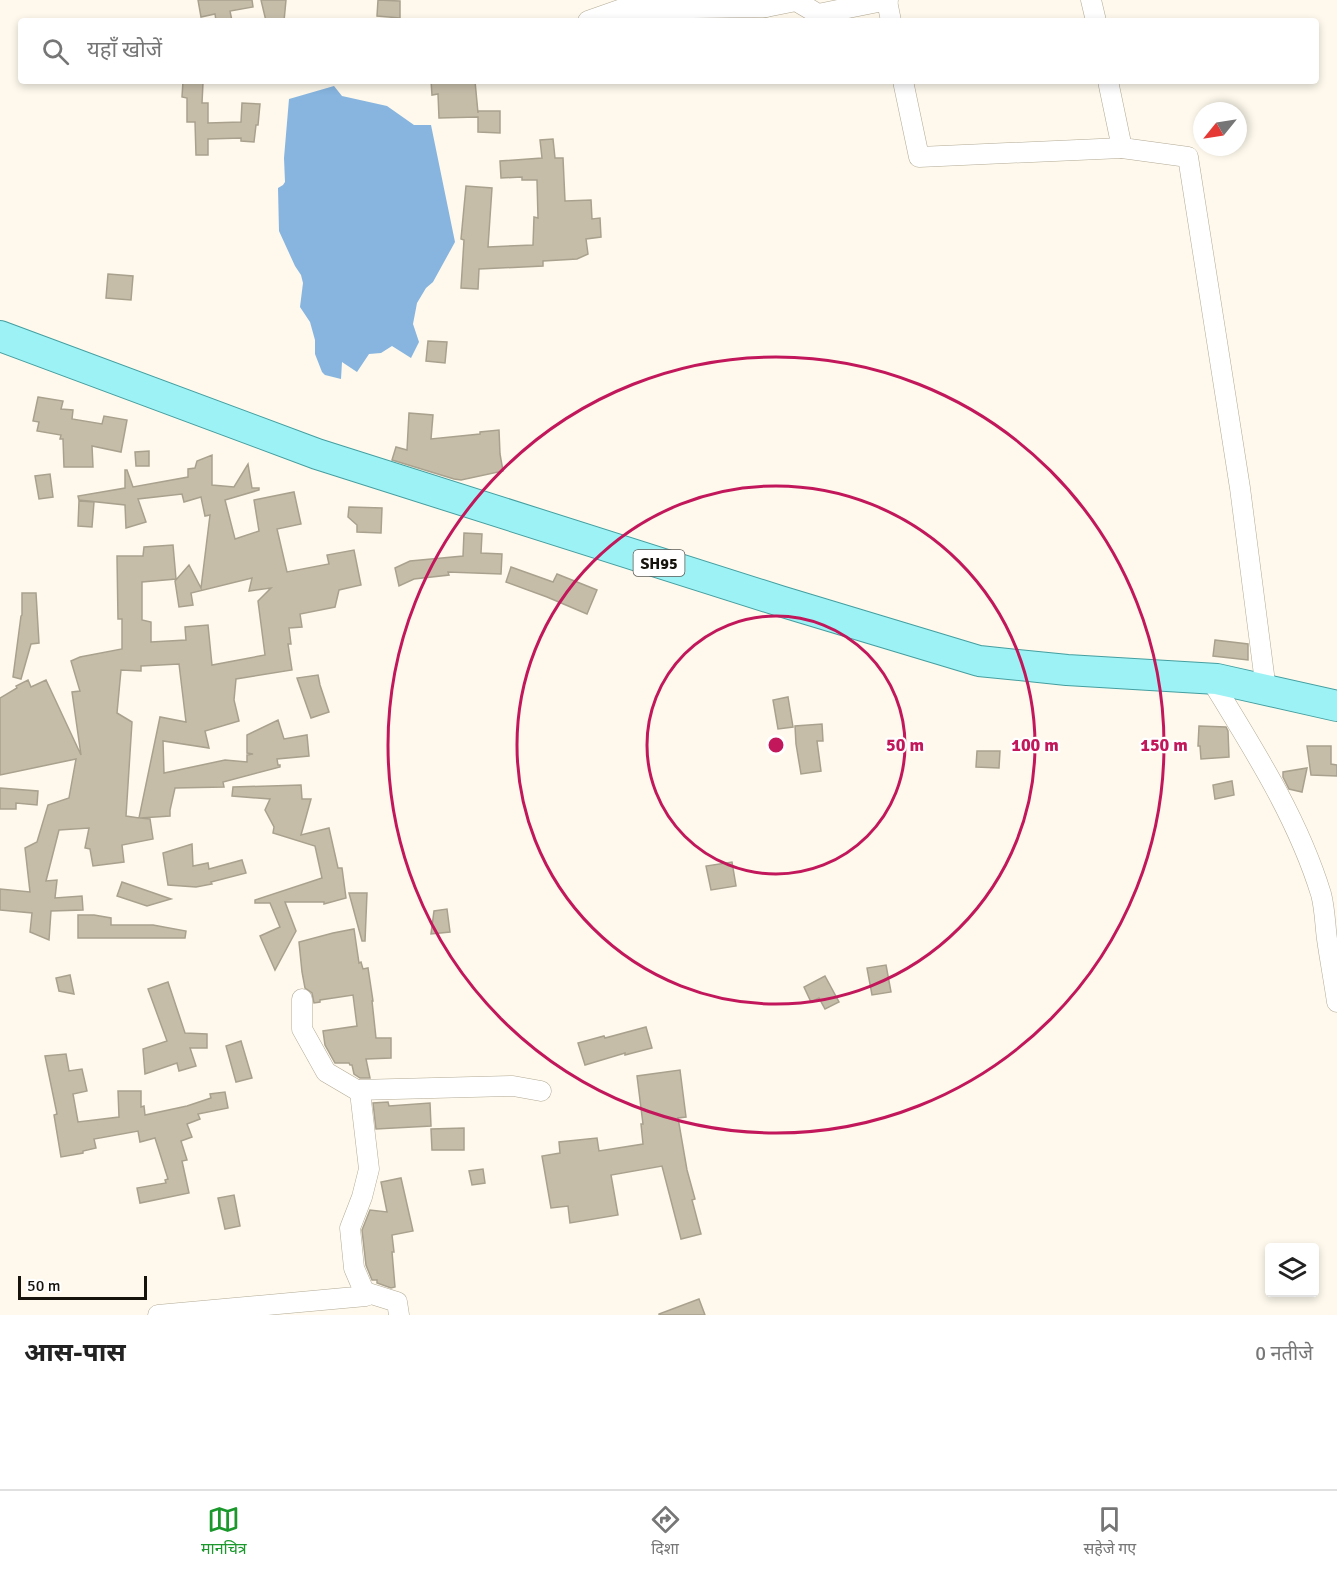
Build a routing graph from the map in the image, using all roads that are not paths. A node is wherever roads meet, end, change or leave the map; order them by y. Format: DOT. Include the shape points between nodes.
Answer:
graph roads {
  1 [pos="887,0"];
  2 [pos="1092,0"];
  3 [pos="766,4"];
  4 [pos="596,18"];
  5 [pos="890,18"];
  6 [pos="1095,18"];
  7 [pos="904,84"];
  8 [pos="1109,84"];
  9 [pos="1122,148"];
  10 [pos="0,336"];
  11 [pos="1210,678"];
  12 [pos="1266,690"];
  13 [pos="1337,706"];
  14 [pos="1331,908"];
  15 [pos="302,999"];
  16 [pos="1337,1002"];
  17 [pos="357,1090"];
  18 [pos="542,1090"];
  19 [pos="365,1292"];
  20 [pos="158,1315"];
  21 [pos="399,1315"];
  1 -- 3 [label="street" via="818,14 796,1"];
  1 -- 5 [label="street"];
  2 -- 6 [label="street"];
  3 -- 4 [label="street" via="622,9"];
  7 -- 9 [label="street" via="919,157"];
  8 -- 9 [label="street"];
  9 -- 12 [label="street" via="1188,157 1240,488"];
  10 -- 11 [label="main road, SH95" via="316,454 979,661"];
  11 -- 12 [label="main road, SH95"];
  11 -- 14 [label="street" via="1278,793 1320,894"];
  12 -- 13 [label="main road, SH95"];
  14 -- 16 [label="street" via="1327,940"];
  15 -- 17 [label="street" via="302,1029 326,1072"];
  17 -- 18 [label="street" via="513,1086"];
  17 -- 19 [label="street" via="369,1169 350,1228 354,1268"];
  19 -- 20 [label="street" via="366,1296"];
  19 -- 21 [label="street" via="397,1302"];
}
